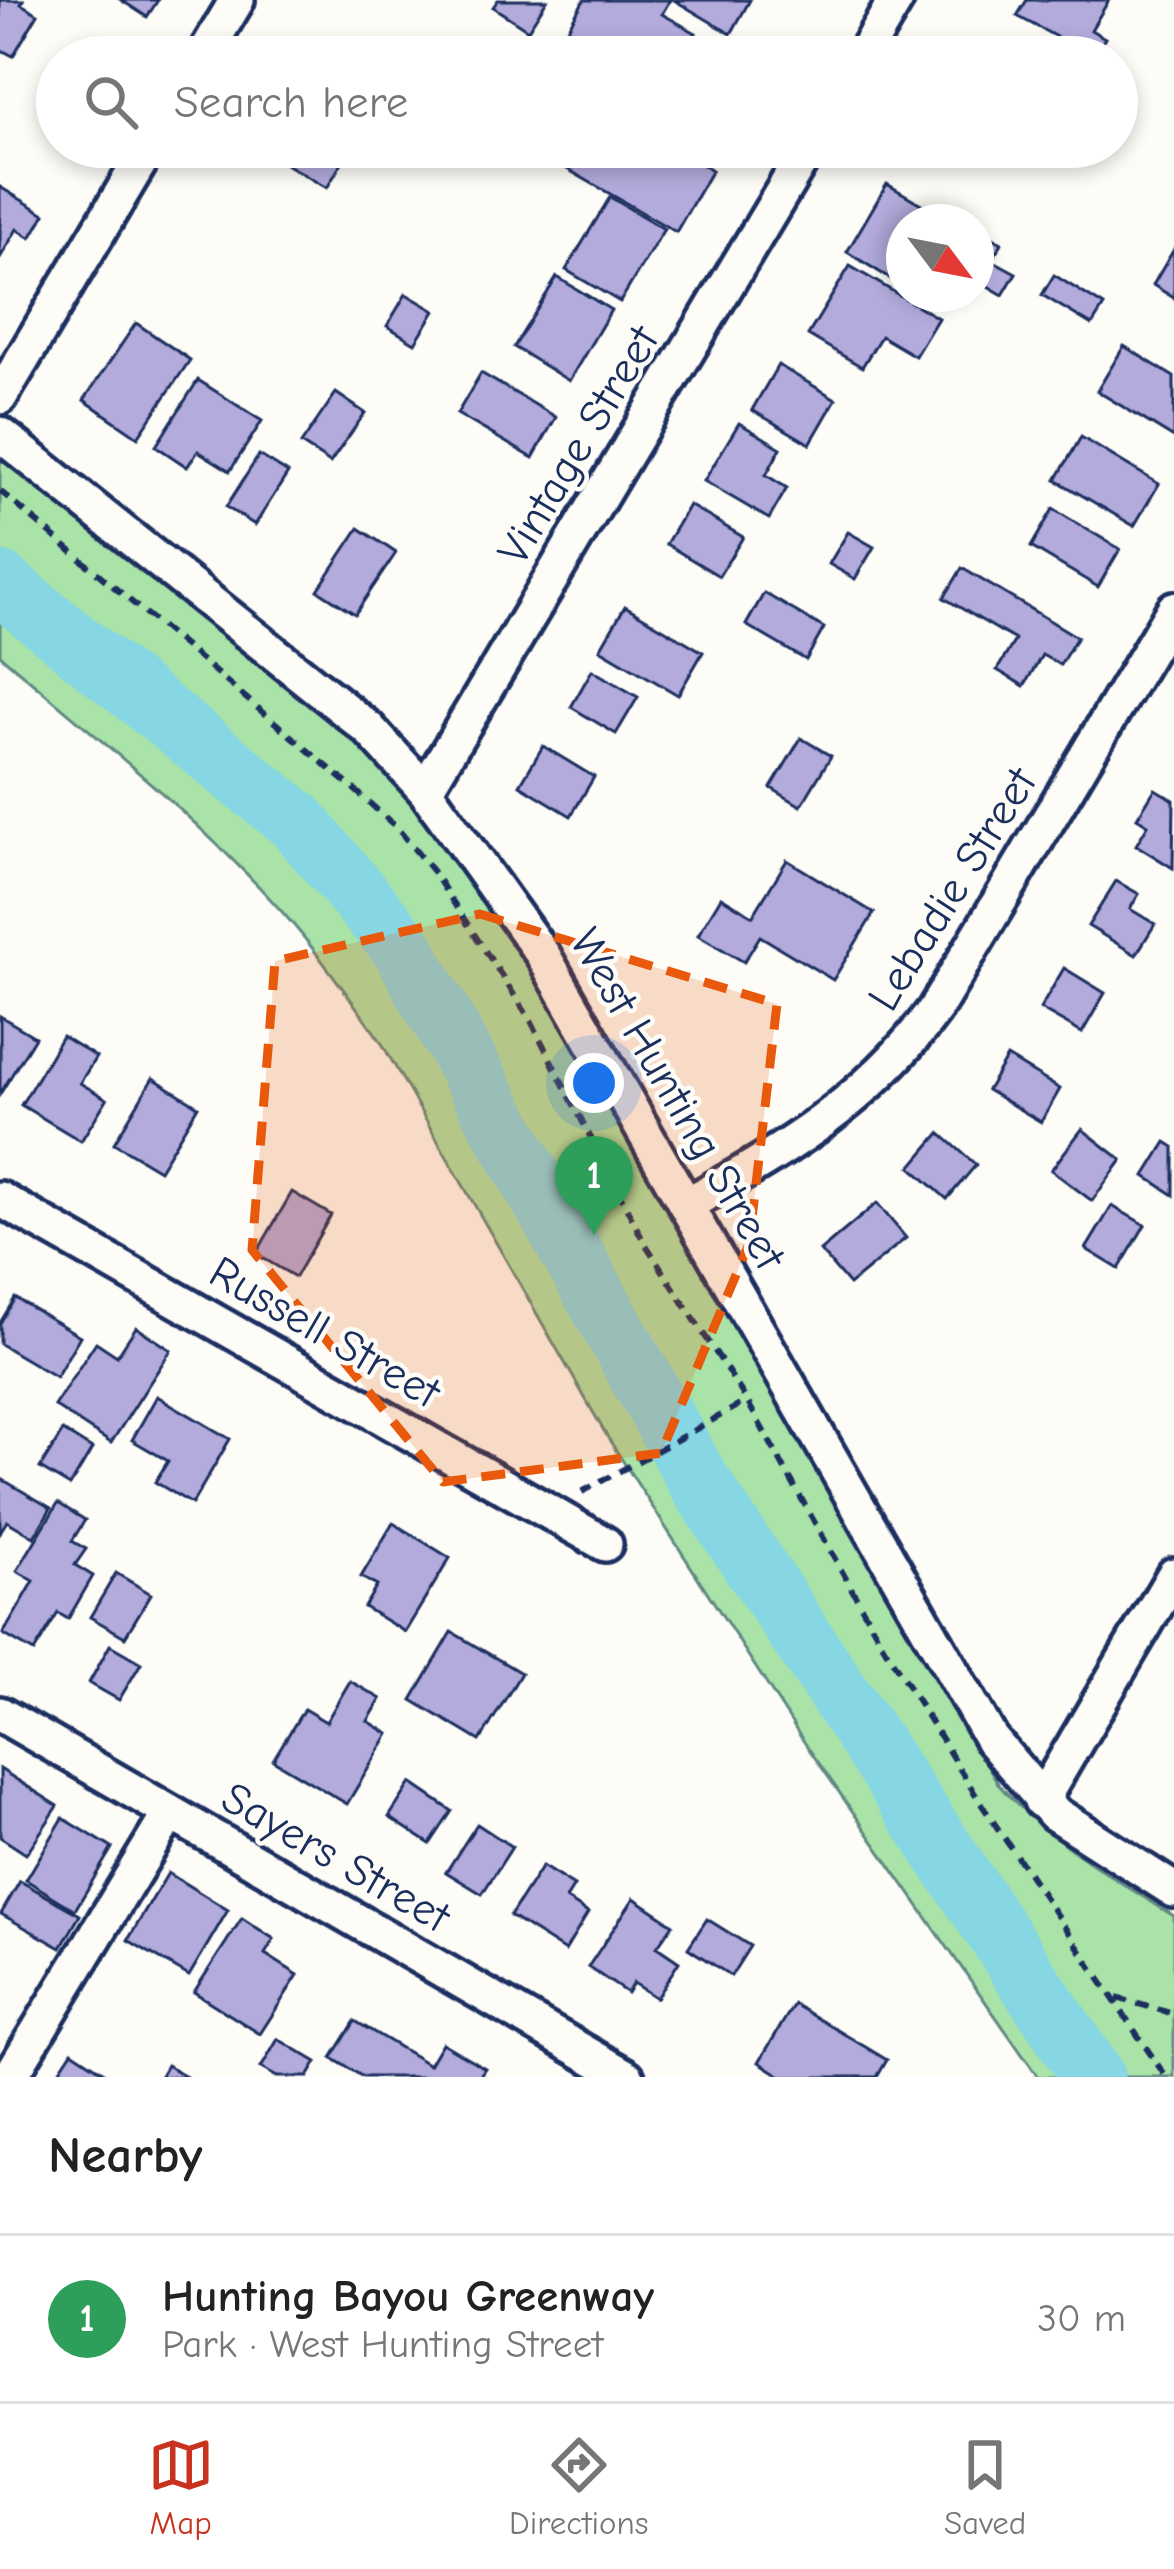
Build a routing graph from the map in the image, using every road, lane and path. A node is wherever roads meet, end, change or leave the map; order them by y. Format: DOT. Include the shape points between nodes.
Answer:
graph roads {
  1 [pos="236,0"];
  2 [pos="896,0"];
  3 [pos="215,36"];
  4 [pos="875,36"];
  5 [pos="136,168"];
  6 [pos="796,168"];
  7 [pos="0,397"];
  8 [pos="0,434"];
  9 [pos="0,491"];
  10 [pos="1174,609"];
  11 [pos="425,790"];
  12 [pos="0,1198"];
  13 [pos="689,1203"];
  14 [pos="747,1401"];
  15 [pos="548,1512"];
  16 [pos="605,1544"];
  17 [pos="1174,1575"];
  18 [pos="0,1714"];
  19 [pos="1041,1801"];
  20 [pos="170,1813"];
  21 [pos="1174,1890"];
  22 [pos="1117,1998"];
  23 [pos="1174,2014"];
  24 [pos="10,2077"];
  25 [pos="627,2077"];
  26 [pos="1166,2077"];
  1 -- 3 [label="street"];
  2 -- 4 [label="street"];
  5 -- 7 [label="street"];
  6 -- 11 [label="street, Vintage Street"];
  8 -- 11 [label="street, West Hunting Street" via="369,729"];
  9 -- 14 [label="path" via="409,842 530,1019 643,1240"];
  10 -- 13 [label="street, Lebadie Street" via="905,1051 826,1123"];
  11 -- 13 [label="street, West Hunting Street" via="543,955"];
  12 -- 15 [label="street, Russell Street"];
  13 -- 19 [label="street, West Hunting Street" via="991,1739"];
  14 -- 15 [label="path"];
  14 -- 22 [label="path" via="982,1805"];
  15 -- 16 [label="street, Russell Street"];
  17 -- 19 [label="street"];
  18 -- 20 [label="street, Sayers Street"];
  19 -- 21 [label="street, West Hunting Street"];
  20 -- 24 [label="street"];
  20 -- 25 [label="street, Sayers Street"];
  22 -- 23 [label="path"];
  22 -- 26 [label="path"];
}
